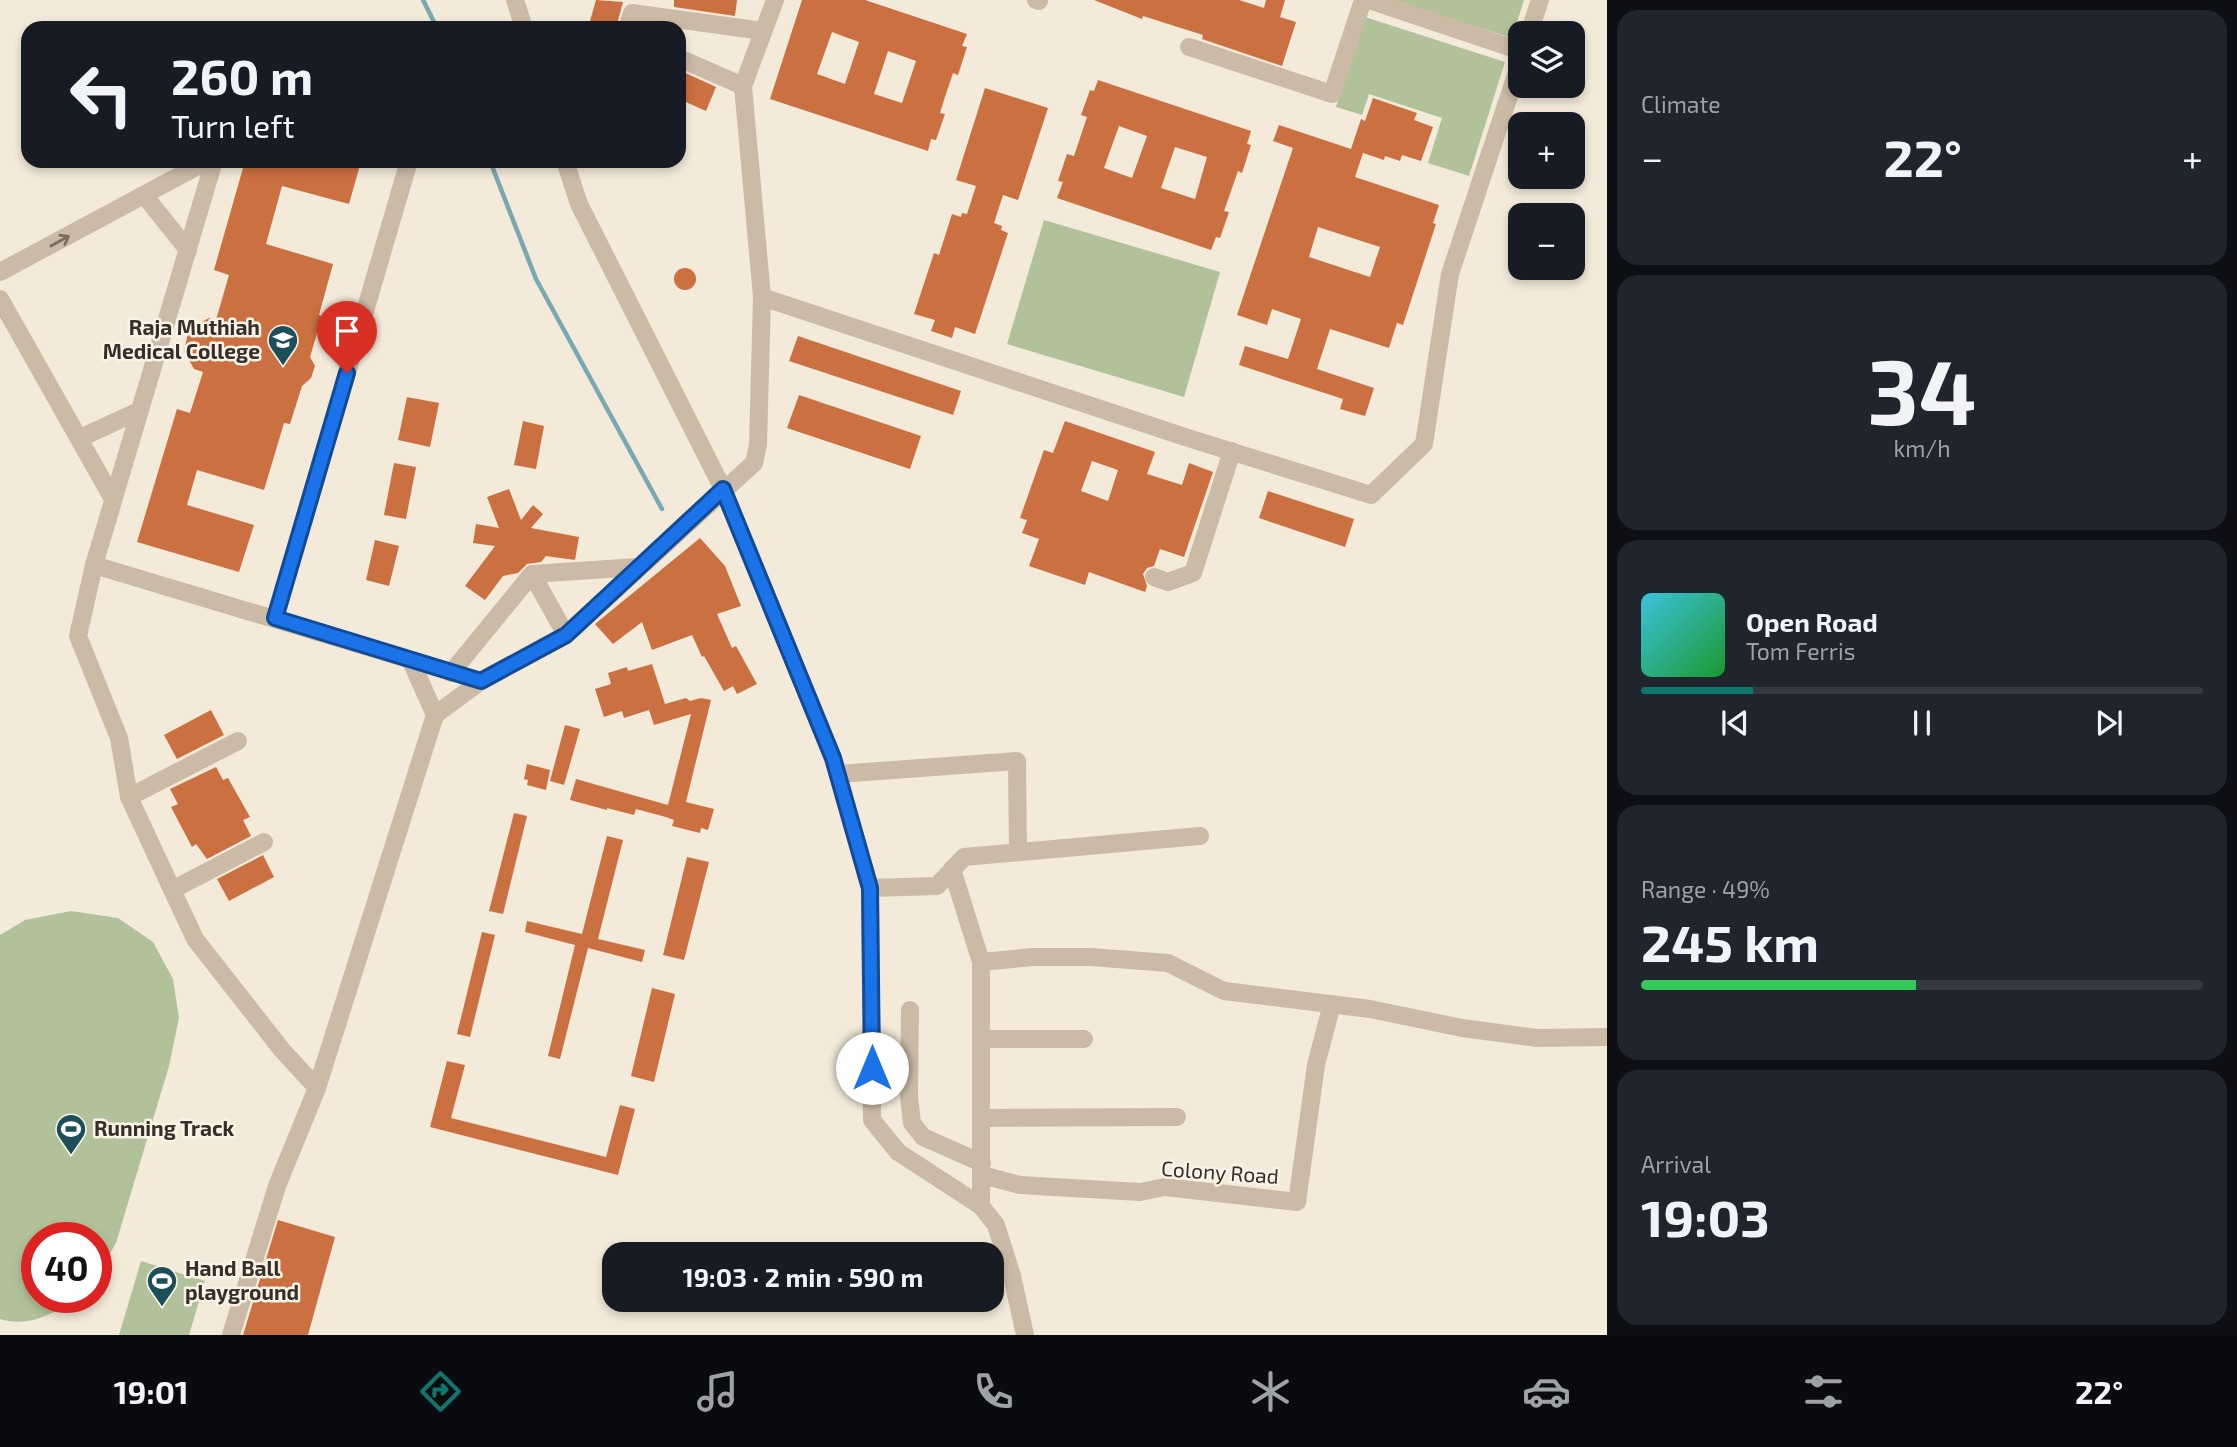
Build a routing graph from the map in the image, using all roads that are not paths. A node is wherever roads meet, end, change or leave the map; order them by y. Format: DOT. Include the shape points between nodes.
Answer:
graph roads {
  1 [pos="515,0"];
  2 [pos="775,0"];
  3 [pos="1363,0"];
  4 [pos="1369,0"];
  5 [pos="1541,0"];
  6 [pos="522,21"];
  7 [pos="629,21"];
  8 [pos="1534,21"];
  9 [pos="763,31"];
  10 [pos="1189,47"];
  11 [pos="1508,47"];
  12 [pos="686,61"];
  13 [pos="743,86"];
  14 [pos="1508,98"];
  15 [pos="194,168"];
  16 [pos="212,168"];
  17 [pos="407,168"];
  18 [pos="567,168"];
  19 [pos="144,195"];
  20 [pos="188,250"];
  21 [pos="0,272"];
  22 [pos="762,297"];
  23 [pos="0,299"];
  24 [pos="139,411"];
  25 [pos="80,438"];
  26 [pos="1232,451"];
  27 [pos="723,489"];
  28 [pos="113,499"];
  29 [pos="94,565"];
  30 [pos="638,567"];
  31 [pos="532,574"];
  32 [pos="1154,577"];
  33 [pos="275,618"];
  34 [pos="566,635"];
  35 [pos="411,661"];
  36 [pos="452,673"];
  37 [pos="481,681"];
  38 [pos="435,715"];
  39 [pos="238,741"];
  40 [pos="838,774"];
  41 [pos="129,797"];
  42 [pos="1200,836"];
  43 [pos="264,842"];
  44 [pos="1018,851"];
  45 [pos="952,869"];
  46 [pos="870,888"];
  47 [pos="172,890"];
  48 [pos="981,962"];
  49 [pos="1332,1004"];
  50 [pos="911,1010"];
  51 [pos="1607,1037"];
  52 [pos="982,1039"];
  53 [pos="1084,1039"];
  54 [pos="317,1088"];
  55 [pos="1177,1117"];
  56 [pos="982,1118"];
  57 [pos="982,1169"];
  58 [pos="981,1206"];
  59 [pos="231,1335"];
  60 [pos="1025,1335"];
  1 -- 6 [label="street"];
  2 -- 9 [label="street"];
  3 -- 10 [label="street" via="1332,94"];
  4 -- 11 [label="street"];
  5 -- 8 [label="street"];
  7 -- 9 [label="street" via="632,13"];
  9 -- 13 [label="street"];
  12 -- 13 [label="street"];
  13 -- 22 [label="street"];
  14 -- 26 [label="street" via="1450,274 1424,444 1371,495"];
  15 -- 19 [label="street"];
  16 -- 20 [label="street"];
  17 -- 33 [label="street"];
  18 -- 27 [label="street" via="579,204"];
  19 -- 20 [label="street"];
  21 -- 19 [label="street, one-way"];
  20 -- 24 [label="street"];
  22 -- 26 [label="street"];
  22 -- 27 [label="street" via="758,444 754,463"];
  23 -- 25 [label="street"];
  24 -- 25 [label="street"];
  24 -- 28 [label="street"];
  25 -- 28 [label="street"];
  26 -- 32 [label="street" via="1193,573 1168,582"];
  27 -- 30 [label="street"];
  27 -- 40 [label="street"];
  28 -- 29 [label="street"];
  29 -- 33 [label="street"];
  29 -- 41 [label="street" via="78,636 118,738"];
  30 -- 31 [label="street"];
  30 -- 34 [label="street"];
  31 -- 34 [label="street"];
  31 -- 36 [label="street"];
  33 -- 35 [label="street"];
  34 -- 37 [label="street"];
  35 -- 36 [label="street"];
  35 -- 38 [label="street"];
  36 -- 37 [label="street"];
  37 -- 38 [label="street"];
  38 -- 54 [label="street"];
  39 -- 41 [label="street"];
  40 -- 44 [label="street" via="1017,761"];
  40 -- 46 [label="street"];
  41 -- 47 [label="street"];
  42 -- 44 [label="street"];
  43 -- 47 [label="street"];
  44 -- 45 [label="street" via="964,857"];
  45 -- 46 [label="street" via="937,886"];
  45 -- 48 [label="street"];
  46 -- 58 [label="street" via="872,1120 898,1152"];
  47 -- 54 [label="street" via="195,939"];
  48 -- 49 [label="street" via="1091,957 1168,963 1224,990"];
  48 -- 52 [label="street"];
  49 -- 51 [label="street" via="1537,1038"];
  49 -- 57 [label="street, Colony Road" via="1316,1065 1297,1202 1165,1187 1140,1192 1020,1185"];
  50 -- 57 [label="street" via="912,1123 923,1137"];
  52 -- 53 [label="street"];
  52 -- 56 [label="street"];
  54 -- 59 [label="street" via="277,1186"];
  55 -- 56 [label="street"];
  56 -- 57 [label="street"];
  57 -- 58 [label="street"];
  58 -- 60 [label="street" via="996,1225"];
}
